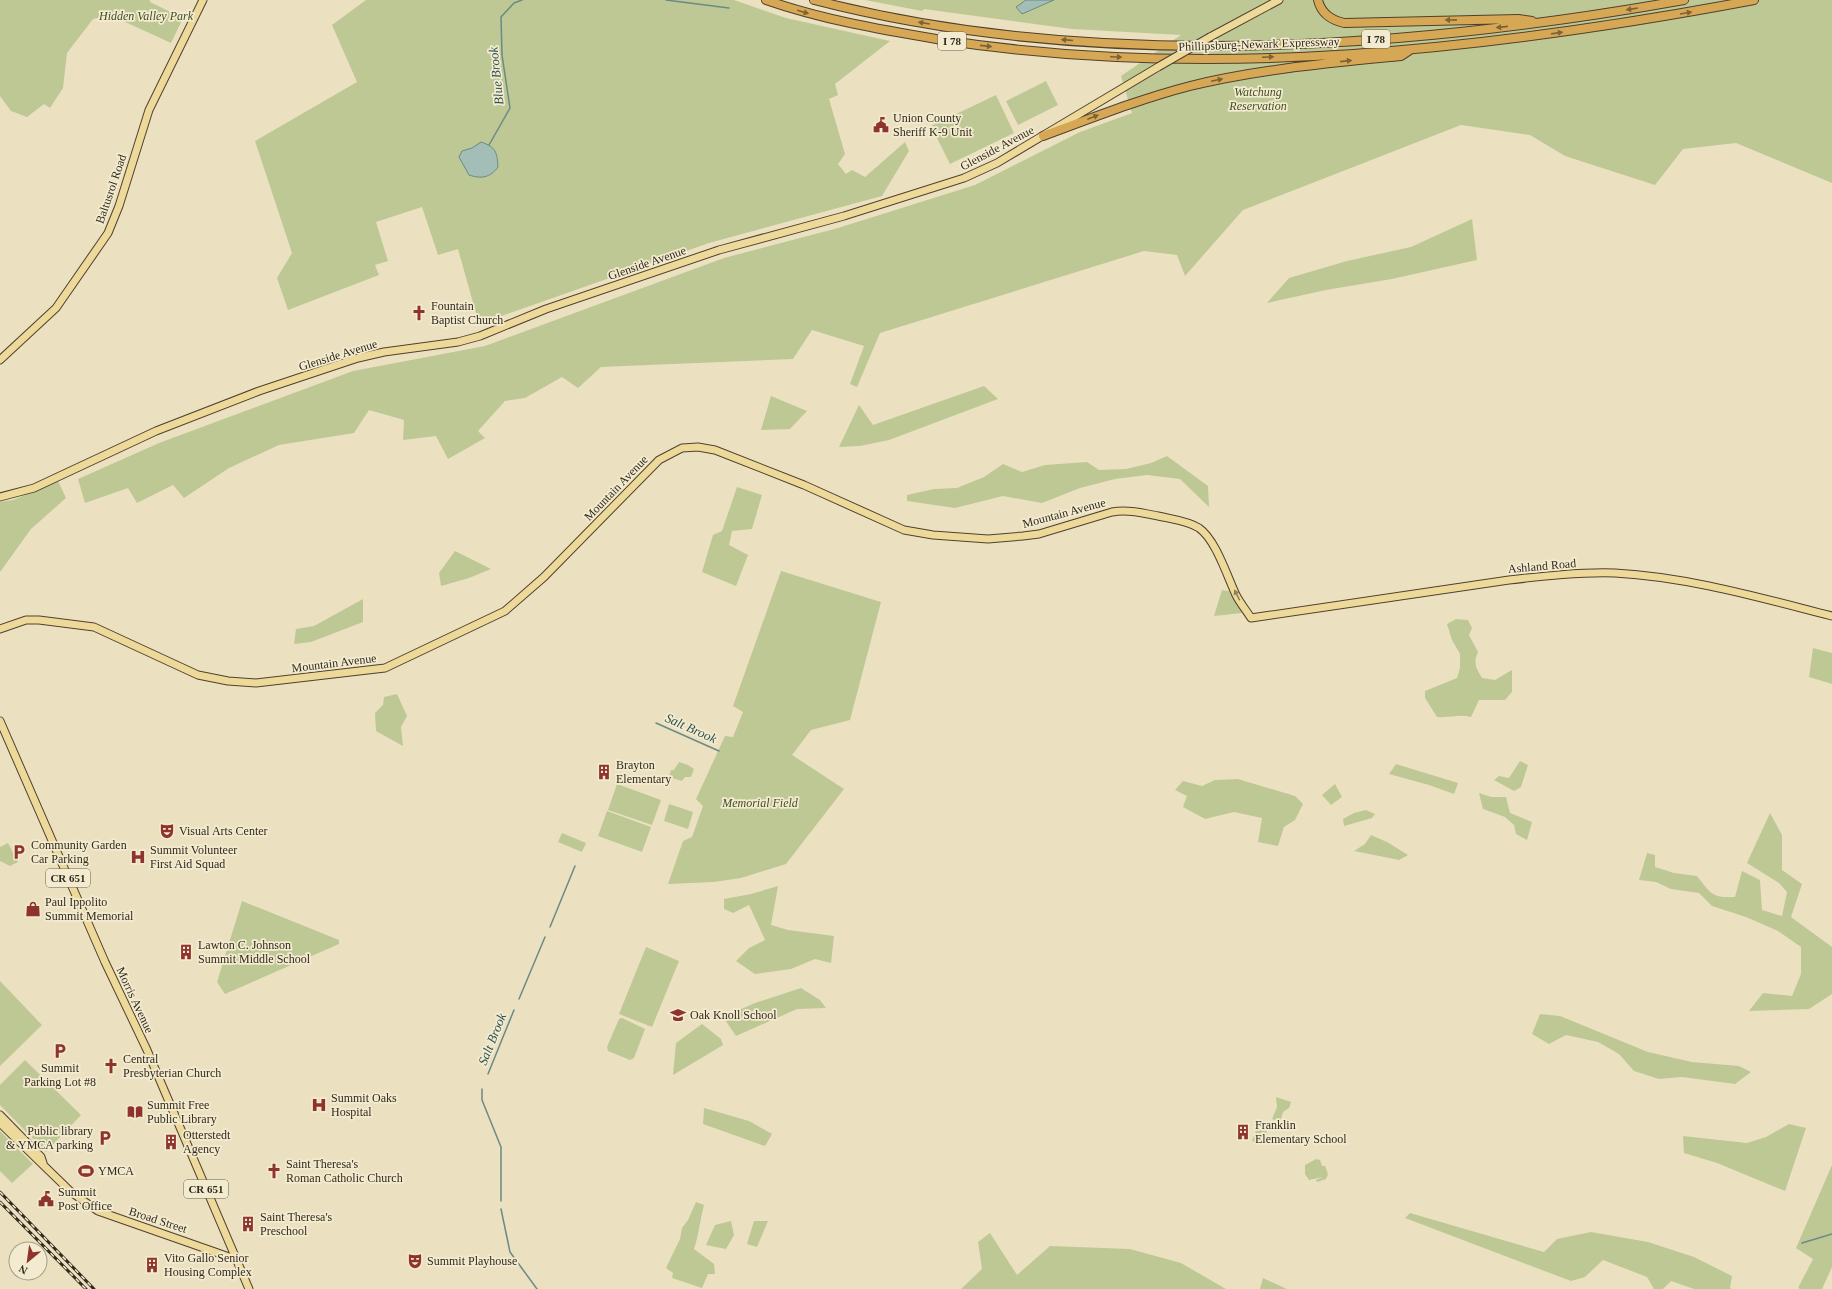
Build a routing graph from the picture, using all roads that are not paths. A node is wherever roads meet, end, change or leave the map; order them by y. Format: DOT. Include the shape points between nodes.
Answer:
graph roads {
  1 [pos="204,0"];
  2 [pos="766,0"];
  3 [pos="814,0"];
  4 [pos="1279,0"];
  5 [pos="1318,0"];
  6 [pos="1684,0"];
  7 [pos="1754,0"];
  8 [pos="1540,22"];
  9 [pos="1411,49"];
  10 [pos="1043,136"];
  11 [pos="0,360"];
  12 [pos="0,497"];
  13 [pos="1832,616"];
  14 [pos="1252,618"];
  15 [pos="0,629"];
  16 [pos="0,721"];
  17 [pos="0,1115"];
  18 [pos="0,1123"];
  19 [pos="43,1163"];
  20 [pos="235,1258"];
  21 [pos="249,1289"];
  1 -- 11 [label="main road, Baltusrol Road" via="149,110 108,233 56,308"];
  2 -- 9 [label="highway, Phillipsburg-Newark Expressway / I 78, one-way" via="816,15 894,32 973,44 1082,55 1246,58"];
  8 -- 3 [label="highway, Phillipsburg-Newark Expressway / I 78, one-way" via="1441,34 1332,42 1241,46 1161,45 988,34 899,19"];
  4 -- 10 [label="main road, Glenside Avenue, bridge" via="1210,37"];
  8 -- 5 [label="highway, one-way" via="1518,19 1344,23 1328,16"];
  6 -- 8 [label="highway, Phillipsburg-Newark Expressway / I 78, one-way"];
  9 -- 7 [label="highway, Phillipsburg-Newark Expressway / I 78, one-way" via="1556,34"];
  10 -- 9 [label="highway, one-way" via="1115,109 1213,81 1282,68 1401,56"];
  10 -- 12 [label="main road, Glenside Avenue" via="983,170 954,182 844,216 719,250 546,310 480,336 458,342 370,355 259,391 156,432 34,488"];
  13 -- 14 [label="main road, Ashland Road" via="1701,584 1636,575 1598,573 1547,575"];
  14 -- 15 [label="main road, Mountain Avenue, one-way" via="1237,596 1211,543 1200,529 1184,522 1118,510 1039,534 988,539 933,535 904,530 804,485 715,450 690,447 672,452 659,460 544,577 505,611 385,668 256,683 210,679 94,627 26,620"];
  16 -- 20 [label="main road, Morris Avenue / CR 651" via="105,962 147,1050"];
  17 -- 19 [label="main road, Broad Street" via="41,1157"];
  18 -- 19 [label="main road, Broad Street"];
  19 -- 20 [label="main road, Broad Street" via="80,1200 101,1213"];
  20 -- 21 [label="main road, Morris Avenue"];
}
